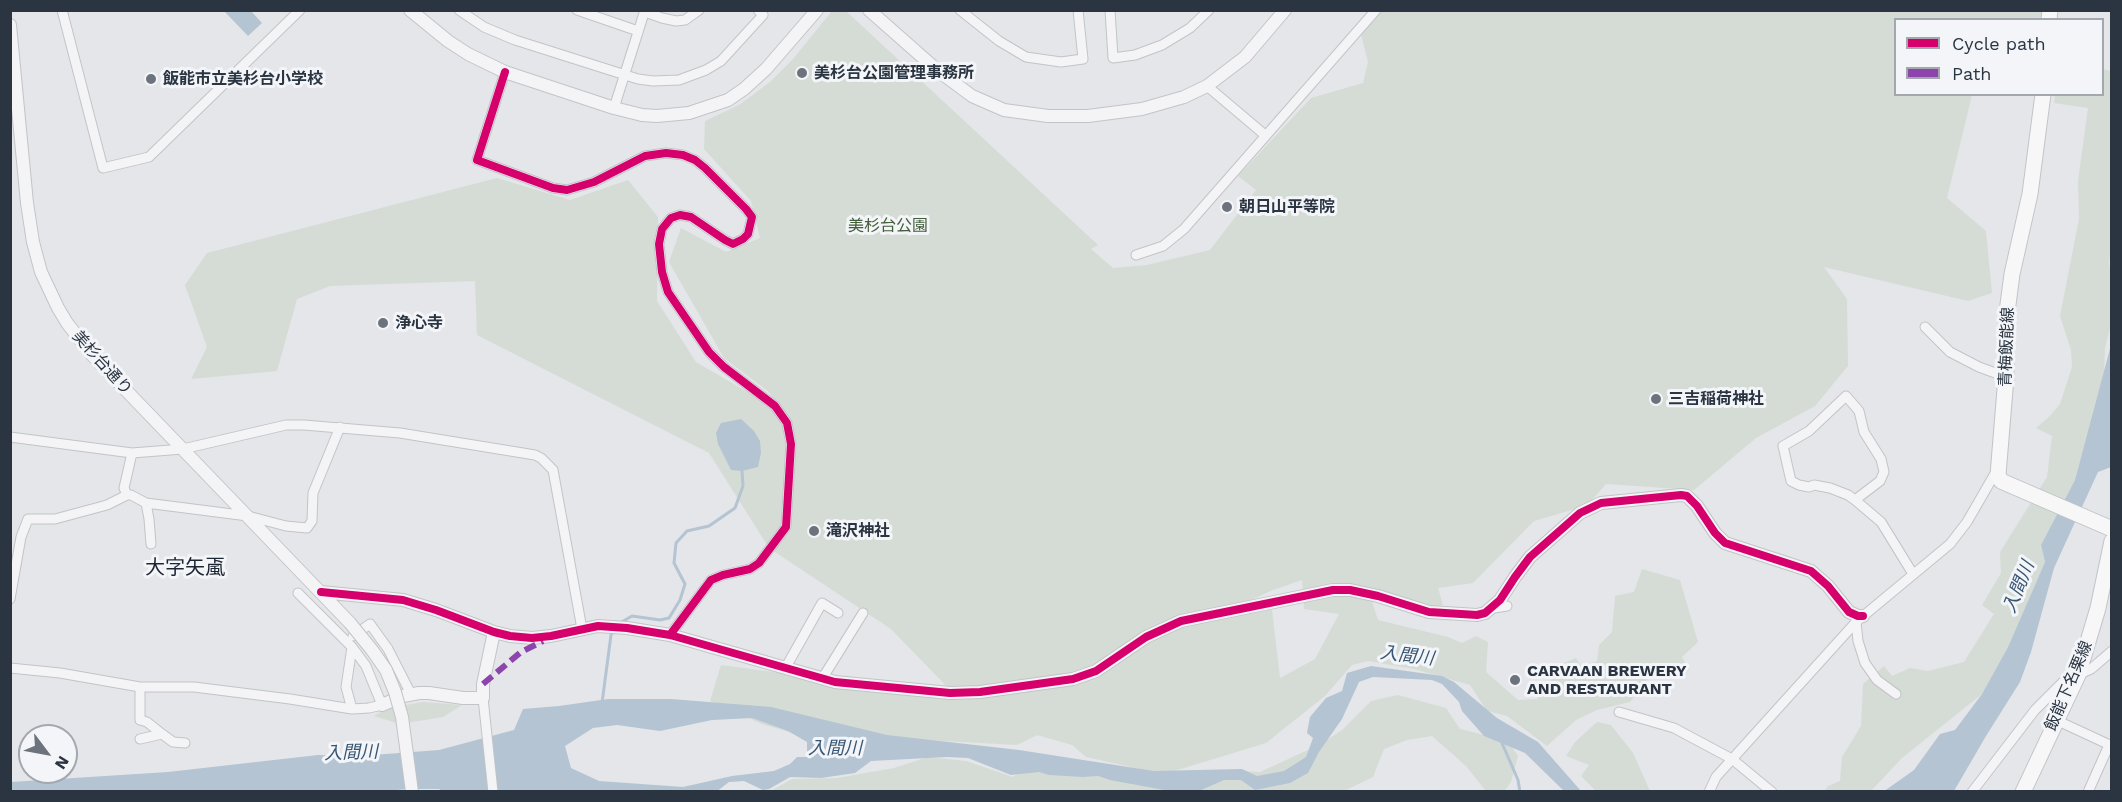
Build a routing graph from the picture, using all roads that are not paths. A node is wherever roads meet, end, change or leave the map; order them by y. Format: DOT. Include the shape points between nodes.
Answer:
graph roads {
  1 [pos="62,10"];
  2 [pos="300,10"];
  3 [pos="410,10"];
  4 [pos="459,10"];
  5 [pos="577,10"];
  6 [pos="699,10"];
  7 [pos="758,10"];
  8 [pos="817,10"];
  9 [pos="960,10"];
  10 [pos="1078,10"];
  11 [pos="1110,10"];
  12 [pos="1209,10"];
  13 [pos="1285,10"];
  14 [pos="1376,10"];
  15 [pos="645,11"];
  16 [pos="872,11"];
  17 [pos="10,25"];
  18 [pos="638,31"];
  19 [pos="505,72"];
  20 [pos="625,75"];
  21 [pos="1208,86"];
  22 [pos="2043,96"];
  23 [pos="614,108"];
  24 [pos="1265,135"];
  25 [pos="1136,255"];
  26 [pos="1925,327"];
  27 [pos="2006,377"];
  28 [pos="340,427"];
  29 [pos="10,437"];
  30 [pos="183,450"];
  31 [pos="132,453"];
  32 [pos="1998,468"];
  33 [pos="127,495"];
  34 [pos="1856,500"];
  35 [pos="146,503"];
  36 [pos="248,516"];
  37 [pos="2105,526"];
  38 [pos="2112,542"];
  39 [pos="151,544"];
  40 [pos="1913,574"];
  41 [pos="321,592"];
  42 [pos="298,593"];
  43 [pos="10,598"];
  44 [pos="1507,606"];
  45 [pos="1494,608"];
  46 [pos="838,613"];
  47 [pos="863,613"];
  48 [pos="1859,619"];
  49 [pos="582,629"];
  50 [pos="494,632"];
  51 [pos="670,635"];
  52 [pos="349,643"];
  53 [pos="2112,651"];
  54 [pos="786,667"];
  55 [pos="10,668"];
  56 [pos="2080,669"];
  57 [pos="822,679"];
  58 [pos="140,687"];
  59 [pos="411,694"];
  60 [pos="1896,694"];
  61 [pos="483,698"];
  62 [pos="382,705"];
  63 [pos="352,709"];
  64 [pos="1619,712"];
  65 [pos="2056,720"];
  66 [pos="162,734"];
  67 [pos="140,739"];
  68 [pos="185,742"];
  69 [pos="2110,746"];
  70 [pos="1732,759"];
  71 [pos="412,792"];
  72 [pos="493,792"];
  73 [pos="1709,792"];
  74 [pos="1772,792"];
  75 [pos="1972,792"];
  76 [pos="2023,792"];
  77 [pos="2088,792"];
  1 -- 2 [label="street" via="103,168 149,157"];
  3 -- 19 [label="street" via="448,41"];
  4 -- 20 [label="street" via="484,27 515,40"];
  5 -- 18 [label="street"];
  6 -- 15 [label="street" via="676,21"];
  7 -- 20 [label="street" via="763,15 721,61 706,70 679,80 653,81"];
  8 -- 23 [label="street" via="766,69 728,100 673,115 642,115"];
  9 -- 10 [label="street" via="1018,52 1062,62 1083,59"];
  11 -- 12 [label="street" via="1113,58 1162,45 1190,28"];
  13 -- 21 [label="street" via="1245,57"];
  14 -- 24 [label="street"];
  15 -- 18 [label="street"];
  16 -- 21 [label="street" via="937,70 964,90 1004,110 1088,116 1142,109"];
  17 -- 30 [label="street, 美杉台通り" via="27,203 41,272 58,308 80,340"];
  18 -- 20 [label="street"];
  19 -- 23 [label="street"];
  19 -- 51 [label="street" via="477,160 567,190 594,182 645,156 683,155 705,168 752,217 748,234 733,244 691,216 671,218 662,229 659,244 662,272 668,292 710,352 730,373 775,406 787,423 791,444 786,527 750,569 711,580"];
  20 -- 23 [label="street"];
  21 -- 24 [label="street"];
  22 -- 27 [label="main road, 青梅飯能線" via="2030,194 2012,274 2006,320"];
  24 -- 25 [label="street" via="1174,239"];
  26 -- 27 [label="street" via="1950,352"];
  27 -- 32 [label="main road, 青梅飯能線"];
  28 -- 30 [label="street" via="286,425"];
  28 -- 36 [label="street" via="312,493 312,521 307,528"];
  28 -- 49 [label="street" via="516,451 541,458 553,470"];
  29 -- 31 [label="street"];
  30 -- 31 [label="street"];
  30 -- 36 [label="street, 美杉台通り"];
  31 -- 33 [label="street" via="124,488"];
  32 -- 37 [label="main road" via="1999,480"];
  32 -- 40 [label="street" via="1957,536"];
  33 -- 35 [label="street"];
  33 -- 43 [label="street" via="66,517 28,519"];
  34 -- 34 [label="street" via="1830,488 1791,481 1783,446 1809,431 1846,396 1859,411 1864,432 1881,459 1884,472"];
  34 -- 40 [label="street" via="1881,522"];
  35 -- 36 [label="street"];
  35 -- 39 [label="street"];
  36 -- 41 [label="street, 美杉台通り"];
  38 -- 56 [label="main road, 飯能下名栗線"];
  40 -- 48 [label="street"];
  41 -- 50 [label="street" via="403,600"];
  41 -- 71 [label="street, 美杉台通り, bridge" via="381,663 395,692"];
  42 -- 52 [label="street"];
  44 -- 45 [label="street"];
  45 -- 48 [label="street" via="1530,557 1580,513 1601,503 1681,495 1697,506 1725,543 1811,572"];
  45 -- 57 [label="street" via="1477,615 1429,612 1378,596 1333,590 1181,621 1146,637 1096,671 1073,679 950,693"];
  46 -- 54 [label="street" via="822,603 816,624"];
  47 -- 57 [label="street"];
  48 -- 60 [label="street" via="1858,641 1865,663 1877,680"];
  48 -- 70 [label="street"];
  49 -- 50 [label="street" via="532,638"];
  49 -- 51 [label="street" via="610,627"];
  50 -- 61 [label="street"];
  51 -- 54 [label="street"];
  52 -- 59 [label="street" via="370,624"];
  52 -- 62 [label="street" via="366,666"];
  52 -- 63 [label="street" via="346,687"];
  53 -- 56 [label="street" via="2091,669"];
  54 -- 57 [label="street"];
  55 -- 58 [label="street"];
  56 -- 65 [label="main road, 飯能下名栗線"];
  56 -- 75 [label="street" via="2035,710"];
  58 -- 63 [label="street" via="194,687"];
  58 -- 66 [label="street" via="140,720"];
  59 -- 61 [label="street"];
  59 -- 62 [label="street"];
  61 -- 72 [label="street"];
  62 -- 63 [label="street"];
  64 -- 70 [label="street" via="1674,728"];
  65 -- 69 [label="street"];
  65 -- 76 [label="main road, 飯能下名栗線"];
  66 -- 67 [label="street"];
  66 -- 68 [label="street" via="173,742"];
  69 -- 77 [label="street"];
  70 -- 73 [label="street"];
  70 -- 74 [label="street"];
}
